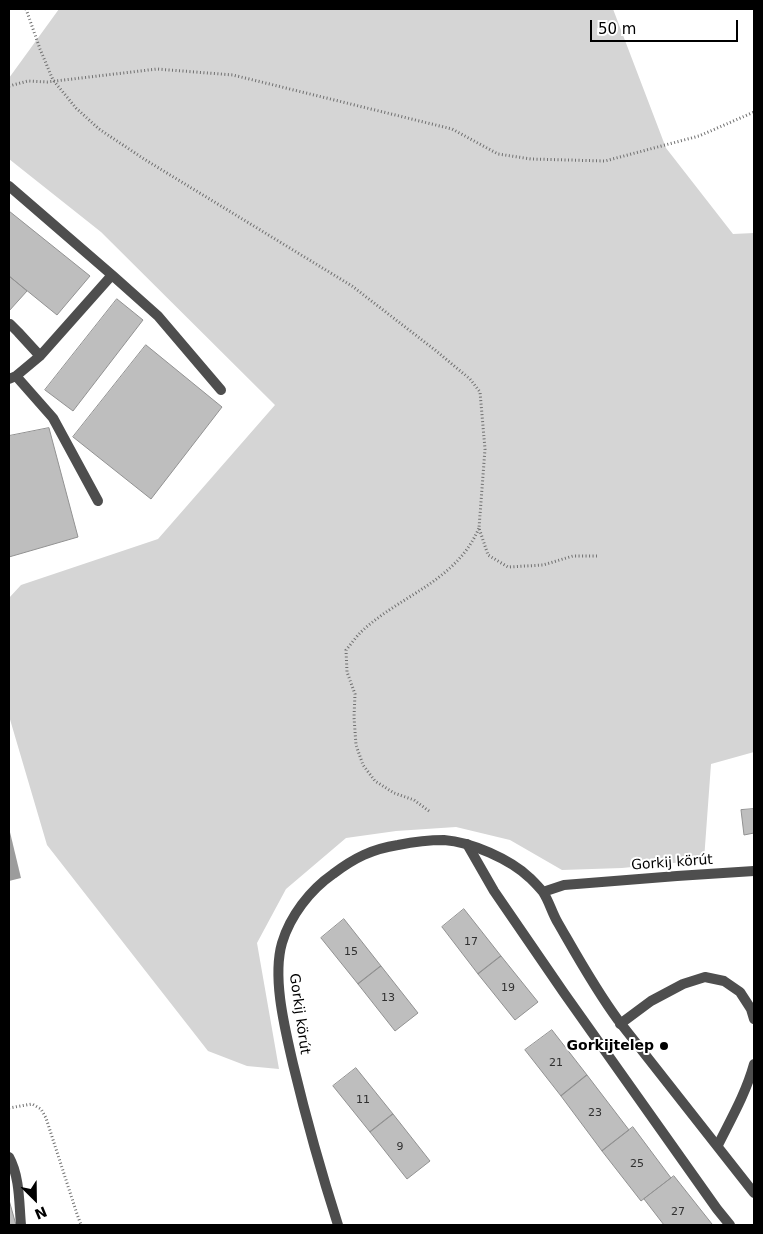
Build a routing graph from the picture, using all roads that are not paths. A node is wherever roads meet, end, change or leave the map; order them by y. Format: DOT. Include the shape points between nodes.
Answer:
graph roads {
  1 [pos="9,186"];
  2 [pos="112,275"];
  3 [pos="10,324"];
  4 [pos="40,356"];
  5 [pos="12,377"];
  6 [pos="220,390"];
  7 [pos="98,501"];
  8 [pos="467,844"];
  9 [pos="754,871"];
  10 [pos="543,892"];
  11 [pos="754,1019"];
  12 [pos="620,1024"];
  13 [pos="754,1064"];
  14 [pos="718,1145"];
  15 [pos="9,1157"];
  16 [pos="754,1193"];
  17 [pos="21,1225"];
  18 [pos="338,1225"];
  19 [pos="730,1225"];
  1 -- 2 [label="street"];
  2 -- 4 [label="street"];
  2 -- 6 [label="street" via="158,316"];
  3 -- 4 [label="street"];
  4 -- 5 [label="street"];
  5 -- 7 [label="street" via="54,418"];
  8 -- 10 [label="street, Gorkij körút" via="510,862"];
  8 -- 18 [label="street, Gorkij körút" via="444,840 418,842 385,846 366,853 322,882 306,899 291,919 282,943 278,964 285,1029 319,1166"];
  8 -- 19 [label="street" via="494,891 564,993"];
  9 -- 10 [label="street, Gorkij körút" via="564,885"];
  10 -- 12 [label="street" via="602,999"];
  11 -- 12 [label="street" via="740,992 724,981 705,977 682,984 651,1001"];
  12 -- 14 [label="street"];
  13 -- 14 [label="street"];
  14 -- 16 [label="street"];
  15 -- 17 [label="street" via="16,1174"];
}
